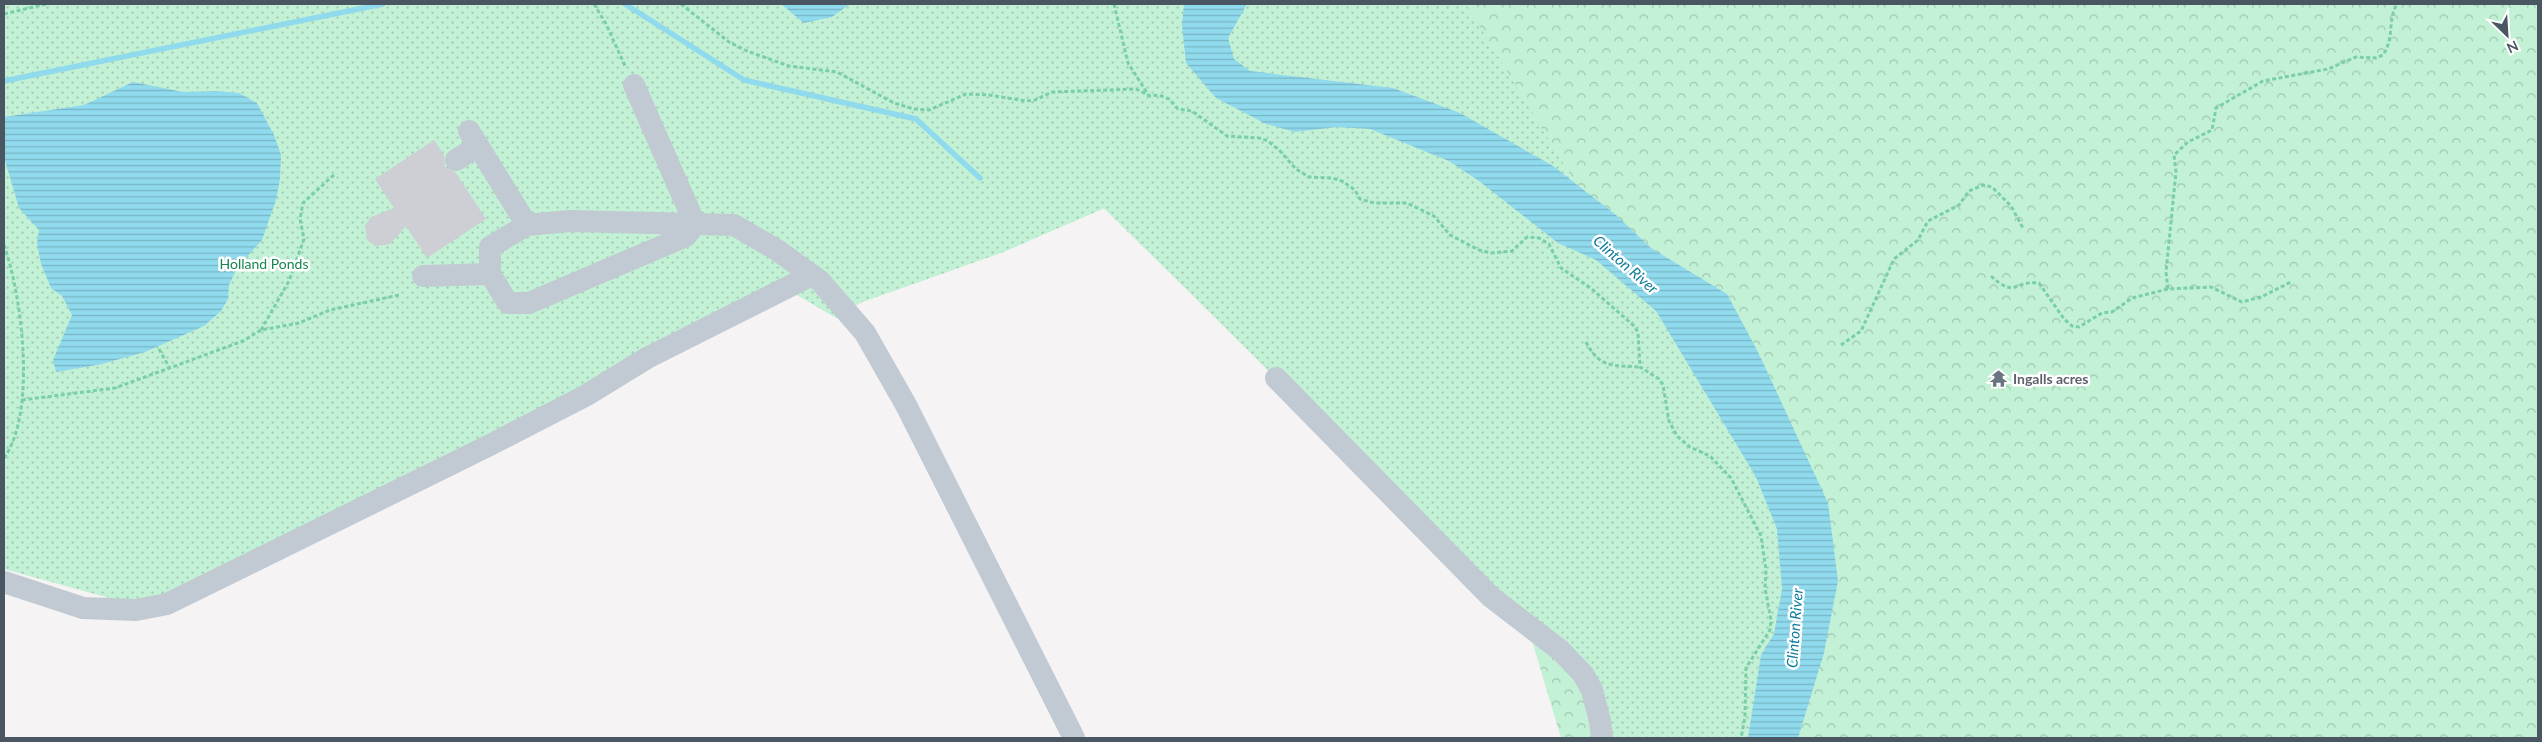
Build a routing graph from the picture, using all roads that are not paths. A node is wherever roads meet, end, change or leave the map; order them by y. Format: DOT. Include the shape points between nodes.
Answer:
graph roads {
  1 [pos="634,85"];
  2 [pos="456,160"];
  3 [pos="695,224"];
  4 [pos="528,225"];
  5 [pos="490,274"];
  6 [pos="812,275"];
  7 [pos="423,276"];
  8 [pos="1276,378"];
  9 [pos="4,582"];
  10 [pos="1074,738"];
  11 [pos="1602,738"];
  1 -- 3 [label="lane"];
  2 -- 4 [label="lane" via="473,139"];
  3 -- 4 [label="lane" via="570,221"];
  3 -- 5 [label="lane" via="686,236 529,302 508,303"];
  3 -- 6 [label="lane" via="734,225"];
  4 -- 5 [label="lane" via="490,247"];
  5 -- 7 [label="lane"];
  6 -- 9 [label="lane" via="647,358 585,396 464,458 167,604 136,610 83,608"];
  6 -- 10 [label="lane" via="865,333 910,414"];
  8 -- 11 [label="lane" via="1491,596 1560,650 1583,674 1592,690"];
}
